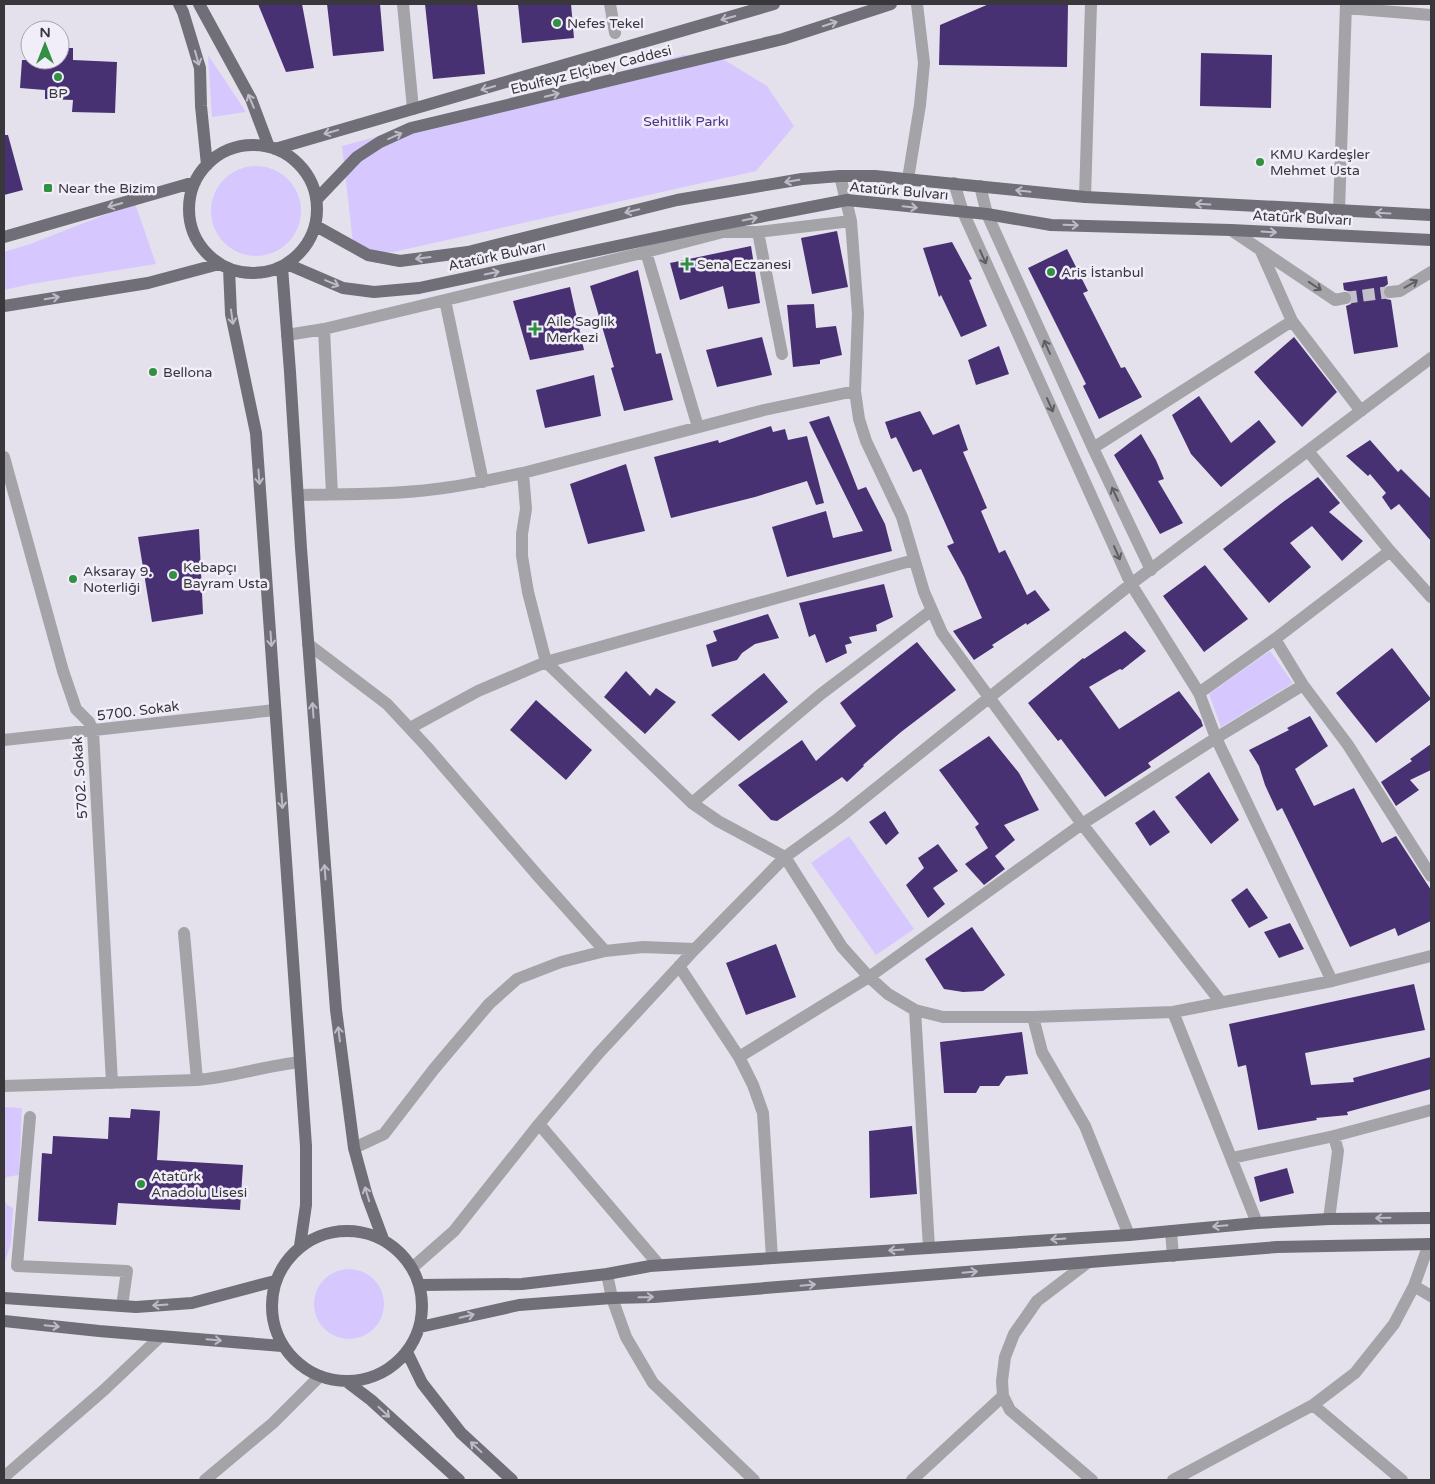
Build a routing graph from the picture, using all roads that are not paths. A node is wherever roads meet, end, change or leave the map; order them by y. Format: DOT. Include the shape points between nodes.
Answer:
graph roads {
  1 [pos="179,4"];
  2 [pos="199,4"];
  3 [pos="403,4"];
  4 [pos="610,4"];
  5 [pos="774,4"];
  6 [pos="917,4"];
  7 [pos="1091,4"];
  8 [pos="884,5"];
  9 [pos="1346,6"];
  10 [pos="1431,14"];
  11 [pos="615,33"];
  12 [pos="414,109"];
  13 [pos="272,148"];
  14 [pos="207,165"];
  15 [pos="840,176"];
  16 [pos="908,180"];
  17 [pos="195,182"];
  18 [pos="954,184"];
  19 [pos="980,186"];
  20 [pos="1085,197"];
  21 [pos="317,199"];
  22 [pos="847,200"];
  23 [pos="1339,211"];
  24 [pos="963,212"];
  25 [pos="987,214"];
  26 [pos="1431,215"];
  27 [pos="851,220"];
  28 [pos="316,226"];
  29 [pos="1231,230"];
  30 [pos="758,232"];
  31 [pos="4,237"];
  32 [pos="1431,240"];
  33 [pos="1260,249"];
  34 [pos="646,252"];
  35 [pos="224,266"];
  36 [pos="285,266"];
  37 [pos="1431,272"];
  38 [pos="1390,292"];
  39 [pos="1345,298"];
  40 [pos="445,300"];
  41 [pos="4,306"];
  42 [pos="1292,321"];
  43 [pos="324,329"];
  44 [pos="287,335"];
  45 [pos="782,354"];
  46 [pos="1431,358"];
  47 [pos="855,391"];
  48 [pos="1361,411"];
  49 [pos="698,427"];
  50 [pos="1093,448"];
  51 [pos="1308,451"];
  52 [pos="4,458"];
  53 [pos="523,473"];
  54 [pos="483,482"];
  55 [pos="332,494"];
  56 [pos="298,495"];
  57 [pos="1390,551"];
  58 [pos="914,560"];
  59 [pos="1151,570"];
  60 [pos="1131,584"];
  61 [pos="1431,597"];
  62 [pos="932,610"];
  63 [pos="1274,639"];
  64 [pos="308,644"];
  65 [pos="546,662"];
  66 [pos="1304,685"];
  67 [pos="1199,692"];
  68 [pos="988,698"];
  69 [pos="275,710"];
  70 [pos="410,728"];
  71 [pos="93,731"];
  72 [pos="1216,738"];
  73 [pos="4,740"];
  74 [pos="692,803"];
  75 [pos="1082,824"];
  76 [pos="785,857"];
  77 [pos="1431,876"];
  78 [pos="184,933"];
  79 [pos="695,949"];
  80 [pos="605,951"];
  81 [pos="1431,956"];
  82 [pos="679,966"];
  83 [pos="869,977"];
  84 [pos="1332,981"];
  85 [pos="1220,1001"];
  86 [pos="915,1010"];
  87 [pos="1173,1012"];
  88 [pos="1033,1017"];
  89 [pos="739,1057"];
  90 [pos="300,1062"];
  91 [pos="196,1080"];
  92 [pos="112,1083"];
  93 [pos="4,1086"];
  94 [pos="1431,1110"];
  95 [pos="30,1117"];
  96 [pos="539,1124"];
  97 [pos="1334,1136"];
  98 [pos="354,1148"];
  99 [pos="1232,1158"];
  100 [pos="1431,1218"];
  101 [pos="1329,1219"];
  102 [pos="1257,1223"];
  103 [pos="1170,1231"];
  104 [pos="1129,1235"];
  105 [pos="383,1240"];
  106 [pos="1430,1244"];
  107 [pos="300,1246"];
  108 [pos="929,1248"];
  109 [pos="1173,1256"];
  110 [pos="772,1258"];
  111 [pos="1087,1263"];
  112 [pos="659,1265"];
  113 [pos="412,1268"];
  114 [pos="607,1274"];
  115 [pos="275,1281"];
  116 [pos="420,1285"];
  117 [pos="1414,1286"];
  118 [pos="1431,1296"];
  119 [pos="4,1298"];
  120 [pos="612,1298"];
  121 [pos="122,1306"];
  122 [pos="4,1321"];
  123 [pos="420,1327"];
  124 [pos="161,1336"];
  125 [pos="282,1346"];
  126 [pos="407,1352"];
  127 [pos="320,1376"];
  128 [pos="346,1381"];
  129 [pos="1003,1396"];
  130 [pos="1313,1405"];
  131 [pos="4,1477"];
  132 [pos="205,1480"];
  133 [pos="459,1480"];
  134 [pos="512,1480"];
  135 [pos="754,1480"];
  136 [pos="912,1480"];
  137 [pos="1092,1480"];
  138 [pos="1173,1480"];
  139 [pos="1402,1480"];
  1 -- 14 [label="main road, one-way" via="200,68"];
  13 -- 2 [label="main road, one-way" via="251,99"];
  3 -- 12 [label="street"];
  4 -- 11 [label="street"];
  5 -- 12 [label="main road, Ebulfeyz Elçibey Caddesi, one-way"];
  6 -- 16 [label="street" via="924,64"];
  7 -- 20 [label="street"];
  21 -- 8 [label="main road, Ebulfeyz Elçibey Caddesi, one-way" via="357,157 411,128 783,39"];
  9 -- 10 [label="street"];
  9 -- 23 [label="street"];
  12 -- 13 [label="main road, Ebulfeyz Elçibey Caddesi, one-way"];
  13 -- 14 [label="main road" via="252,145 236,148 220,154"];
  13 -- 21 [label="main road" via="302,168 314,186"];
  14 -- 17 [label="main road"];
  15 -- 16 [label="main road, Atatürk Bulvarı"];
  15 -- 22 [label="street"];
  15 -- 28 [label="main road, Atatürk Bulvarı, one-way" via="802,179 677,200 468,252 400,261 368,255"];
  16 -- 18 [label="main road, Atatürk Bulvarı"];
  17 -- 31 [label="main road, one-way"];
  17 -- 35 [label="main road" via="189,208 192,227 200,246"];
  18 -- 19 [label="main road, Atatürk Bulvarı"];
  18 -- 24 [label="street"];
  20 -- 19 [label="main road, Atatürk Bulvarı, one-way"];
  19 -- 25 [label="street"];
  23 -- 20 [label="main road, Atatürk Bulvarı, one-way"];
  21 -- 28 [label="main road"];
  22 -- 24 [label="main road, Atatürk Bulvarı, one-way"];
  22 -- 27 [label="street"];
  36 -- 22 [label="main road, Atatürk Bulvarı, one-way" via="343,288 374,292 418,288"];
  26 -- 23 [label="main road, Atatürk Bulvarı, one-way"];
  24 -- 25 [label="main road, Atatürk Bulvarı"];
  24 -- 60 [label="street, one-way"];
  25 -- 29 [label="main road, Atatürk Bulvarı, one-way" via="1051,224"];
  50 -- 25 [label="street, one-way"];
  27 -- 30 [label="street"];
  27 -- 47 [label="street" via="858,314"];
  28 -- 36 [label="main road" via="303,250"];
  29 -- 32 [label="main road, Atatürk Bulvarı, one-way"];
  29 -- 33 [label="street"];
  30 -- 34 [label="street" via="723,232"];
  30 -- 45 [label="street"];
  33 -- 39 [label="street, one-way" via="1335,300"];
  33 -- 42 [label="street"];
  34 -- 40 [label="street"];
  34 -- 49 [label="street"];
  35 -- 36 [label="main road" via="256,274"];
  41 -- 35 [label="main road, one-way" via="148,283"];
  35 -- 69 [label="main road, one-way" via="256,433"];
  36 -- 44 [label="main road"];
  38 -- 37 [label="street, one-way" via="1400,291"];
  40 -- 43 [label="street"];
  40 -- 54 [label="street"];
  42 -- 48 [label="street"];
  42 -- 50 [label="street"];
  43 -- 44 [label="street"];
  43 -- 55 [label="street"];
  44 -- 56 [label="main road"];
  46 -- 48 [label="street"];
  47 -- 49 [label="street"];
  47 -- 58 [label="street" via="866,441 902,517"];
  48 -- 51 [label="street"];
  49 -- 53 [label="street"];
  59 -- 50 [label="street, one-way"];
  51 -- 57 [label="street"];
  51 -- 59 [label="street"];
  52 -- 71 [label="street, 5702. Sokak" via="63,671 76,710 89,722"];
  53 -- 54 [label="street"];
  53 -- 65 [label="street" via="526,509 522,556"];
  54 -- 55 [label="street" via="428,490"];
  55 -- 56 [label="street"];
  56 -- 64 [label="main road"];
  57 -- 61 [label="street"];
  57 -- 63 [label="street"];
  58 -- 62 [label="street"];
  58 -- 65 [label="street"];
  59 -- 60 [label="street"];
  60 -- 67 [label="street"];
  60 -- 68 [label="street"];
  62 -- 68 [label="street" via="942,634"];
  62 -- 74 [label="street" via="821,694"];
  63 -- 66 [label="street"];
  63 -- 67 [label="street"];
  64 -- 70 [label="street" via="387,704"];
  98 -- 64 [label="main road, one-way" via="336,1010"];
  65 -- 70 [label="street" via="478,691"];
  65 -- 74 [label="street"];
  66 -- 72 [label="street"];
  66 -- 77 [label="street" via="1348,745"];
  67 -- 72 [label="street"];
  68 -- 75 [label="street"];
  68 -- 76 [label="street" via="839,818"];
  69 -- 71 [label="street, 5700. Sokak"];
  69 -- 90 [label="main road, one-way"];
  70 -- 80 [label="street"];
  71 -- 73 [label="street, 5700. Sokak"];
  71 -- 92 [label="street, 5702. Sokak"];
  72 -- 75 [label="street"];
  72 -- 84 [label="street"];
  74 -- 76 [label="street" via="718,821"];
  75 -- 83 [label="street"];
  75 -- 85 [label="street"];
  76 -- 79 [label="street"];
  76 -- 83 [label="street" via="842,946"];
  78 -- 91 [label="street"];
  79 -- 80 [label="street" via="643,947"];
  79 -- 82 [label="street"];
  80 -- 98 [label="street" via="561,962 518,979 489,1004 384,1134"];
  81 -- 84 [label="street"];
  82 -- 89 [label="street"];
  82 -- 96 [label="street"];
  83 -- 86 [label="street" via="888,994"];
  83 -- 89 [label="street"];
  84 -- 85 [label="street"];
  85 -- 87 [label="street"];
  86 -- 88 [label="street" via="943,1017"];
  86 -- 108 [label="street"];
  87 -- 88 [label="street"];
  87 -- 99 [label="street"];
  88 -- 104 [label="street" via="1042,1052 1085,1126"];
  89 -- 110 [label="street" via="763,1113"];
  90 -- 91 [label="street"];
  90 -- 107 [label="main road" via="306,1146 306,1205"];
  91 -- 92 [label="street"];
  92 -- 93 [label="street"];
  94 -- 97 [label="street"];
  95 -- 121 [label="street" via="17,1266 127,1271"];
  96 -- 112 [label="street"];
  96 -- 113 [label="street" via="454,1231"];
  97 -- 99 [label="street"];
  97 -- 101 [label="street" via="1338,1151"];
  105 -- 98 [label="main road, one-way"];
  99 -- 102 [label="street"];
  100 -- 101 [label="main road, one-way"];
  101 -- 102 [label="main road"];
  102 -- 103 [label="main road, one-way"];
  103 -- 104 [label="main road"];
  103 -- 109 [label="street"];
  104 -- 108 [label="main road, one-way"];
  105 -- 107 [label="main road" via="349,1230 325,1233"];
  105 -- 113 [label="main road" via="398,1250"];
  106 -- 109 [label="main road" via="1277,1247"];
  106 -- 117 [label="street"];
  107 -- 115 [label="main road" via="283,1265"];
  108 -- 110 [label="main road, one-way"];
  109 -- 111 [label="main road"];
  110 -- 112 [label="main road"];
  120 -- 111 [label="main road, one-way"];
  111 -- 129 [label="street" via="1037,1301 1014,1334 1004,1357"];
  112 -- 114 [label="main road"];
  113 -- 116 [label="main road"];
  114 -- 116 [label="main road" via="522,1284"];
  114 -- 120 [label="street"];
  115 -- 121 [label="main road, one-way" via="192,1303"];
  115 -- 125 [label="main road" via="271,1303 273,1325"];
  116 -- 123 [label="main road"];
  117 -- 118 [label="street"];
  117 -- 130 [label="street" via="1394,1324 1355,1373"];
  119 -- 121 [label="main road"];
  123 -- 120 [label="main road, one-way" via="519,1305"];
  120 -- 135 [label="street" via="626,1338 653,1383"];
  122 -- 124 [label="main road, one-way"];
  123 -- 126 [label="main road"];
  124 -- 125 [label="main road, one-way"];
  124 -- 131 [label="street"];
  125 -- 127 [label="main road" via="299,1364"];
  126 -- 128 [label="main road" via="374,1376"];
  134 -- 126 [label="main road, one-way" via="461,1432 422,1383"];
  127 -- 128 [label="main road"];
  127 -- 132 [label="street" via="273,1423"];
  128 -- 133 [label="main road, one-way"];
  129 -- 136 [label="street"];
  129 -- 137 [label="street" via="1010,1410"];
  130 -- 138 [label="street"];
  130 -- 139 [label="street"];
}
